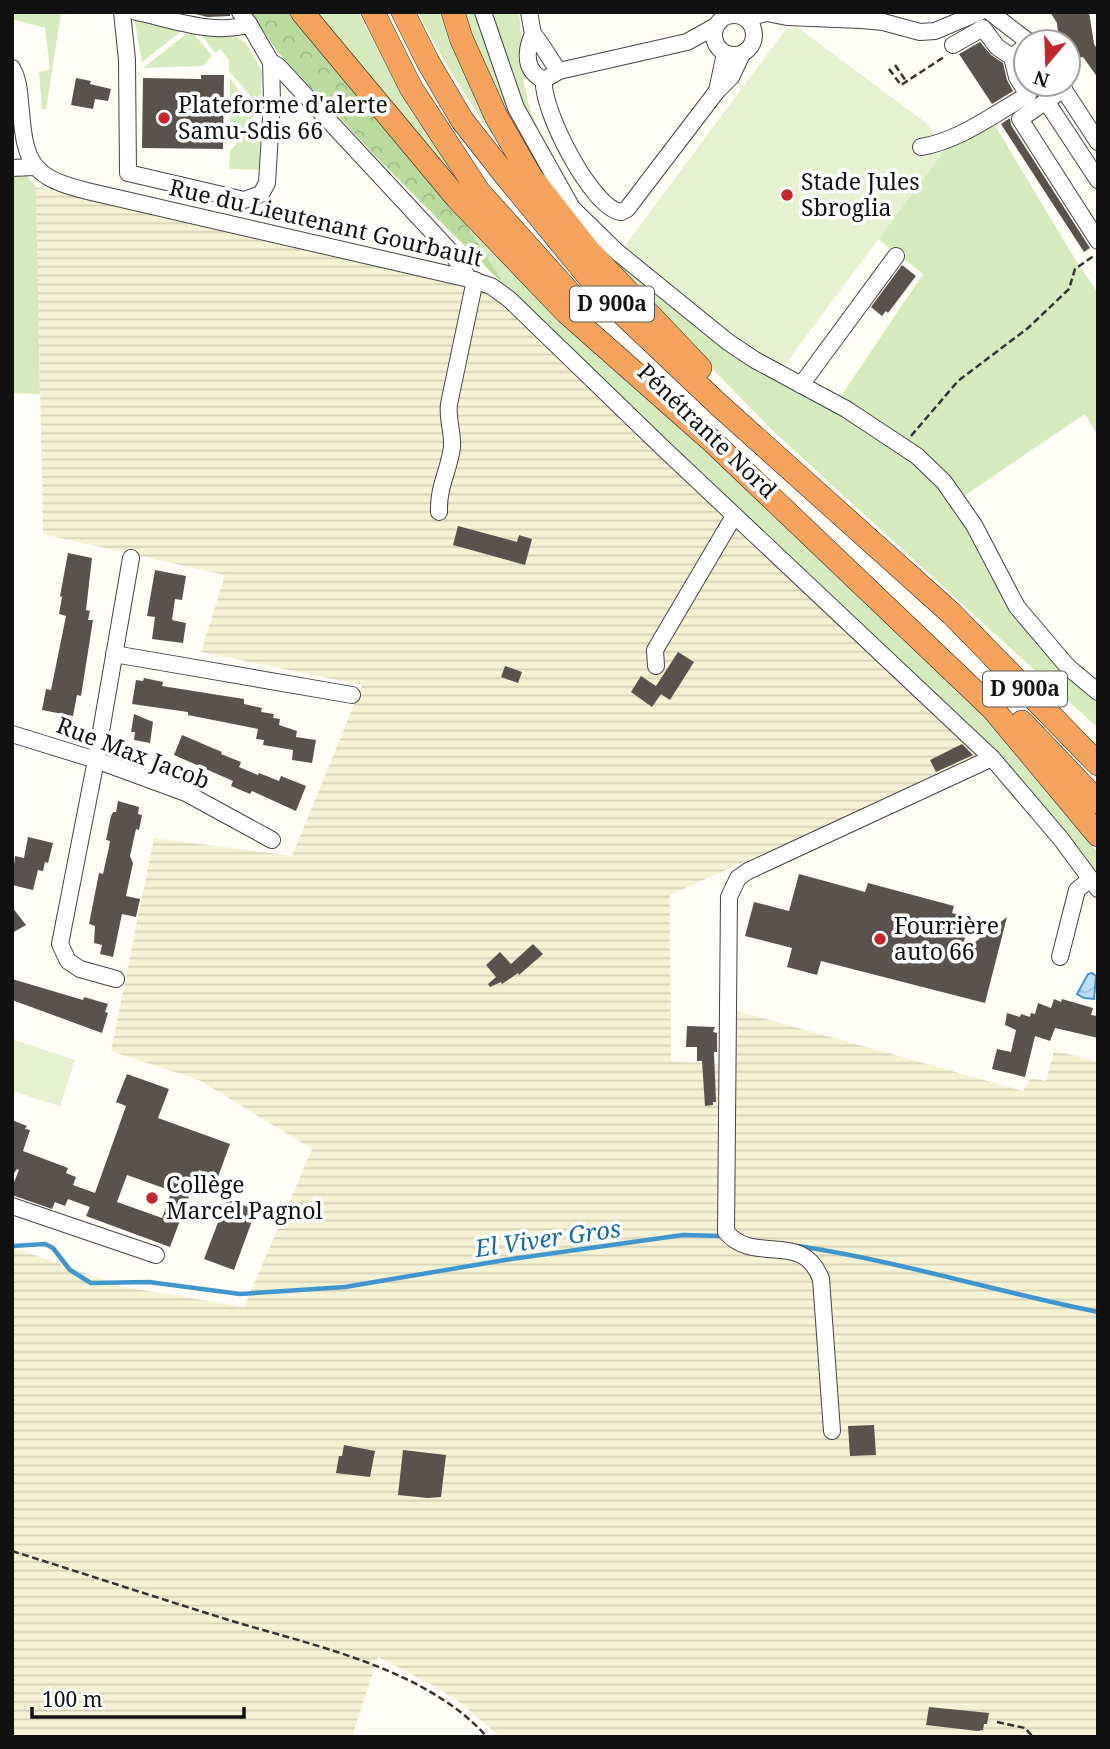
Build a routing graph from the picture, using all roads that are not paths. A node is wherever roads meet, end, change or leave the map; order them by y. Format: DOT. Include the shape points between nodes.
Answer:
graph roads {
  1 [pos="121,12"];
  2 [pos="136,12"];
  3 [pos="302,12"];
  4 [pos="373,12"];
  5 [pos="403,12"];
  6 [pos="453,12"];
  7 [pos="483,12"];
  8 [pos="529,12"];
  9 [pos="980,12"];
  10 [pos="990,12"];
  11 [pos="730,17"];
  12 [pos="787,17"];
  13 [pos="245,18"];
  14 [pos="1012,29"];
  15 [pos="533,34"];
  16 [pos="754,38"];
  17 [pos="687,42"];
  18 [pos="953,45"];
  19 [pos="727,50"];
  20 [pos="1012,57"];
  21 [pos="271,62"];
  22 [pos="12,68"];
  23 [pos="559,71"];
  24 [pos="544,80"];
  25 [pos="298,89"];
  26 [pos="1023,98"];
  27 [pos="1049,98"];
  28 [pos="1069,98"];
  29 [pos="272,101"];
  30 [pos="1046,101"];
  31 [pos="1098,142"];
  32 [pos="921,147"];
  33 [pos="34,167"];
  34 [pos="12,168"];
  35 [pos="1098,180"];
  36 [pos="1098,241"];
  37 [pos="896,256"];
  38 [pos="472,280"];
  39 [pos="801,385"];
  40 [pos="713,442"];
  41 [pos="439,512"];
  42 [pos="734,516"];
  43 [pos="877,547"];
  44 [pos="131,558"];
  45 [pos="952,614"];
  46 [pos="114,654"];
  47 [pos="656,666"];
  48 [pos="1096,688"];
  49 [pos="352,695"];
  50 [pos="12,734"];
  51 [pos="1098,746"];
  52 [pos="992,758"];
  53 [pos="96,760"];
  54 [pos="1098,764"];
  55 [pos="1098,802"];
  56 [pos="1098,835"];
  57 [pos="272,840"];
  58 [pos="1094,884"];
  59 [pos="1060,957"];
  60 [pos="116,979"];
  61 [pos="12,1206"];
  62 [pos="156,1255"];
  63 [pos="832,1431"];
  1 -- 29 [label="street" via="127,60 128,173 244,200 254,198 267,183"];
  2 -- 13 [label="street" via="220,29 235,29"];
  3 -- 40 [label="highway" via="457,198 566,312"];
  4 -- 40 [label="highway, Pénétrante Nord / D 900a" via="411,88 479,192"];
  5 -- 43 [label="highway, Pénétrante Nord / D 900a" via="463,120 607,299"];
  6 -- 43 [label="highway" via="496,116 531,177 580,239"];
  7 -- 39 [label="street" via="516,108 572,208 616,251 728,342"];
  8 -- 15 [label="street"];
  9 -- 12 [label="street" via="935,31 920,32 883,22"];
  10 -- 14 [label="street"];
  11 -- 12 [label="street" via="767,13"];
  11 -- 16 [label="street" via="753,26"];
  11 -- 17 [label="street"];
  11 -- 19 [label="street"];
  12 -- 16 [label="street"];
  13 -- 21 [label="street"];
  15 -- 23 [label="street"];
  15 -- 24 [label="street" via="527,47 529,68"];
  16 -- 19 [label="street" via="750,47"];
  17 -- 19 [label="street"];
  17 -- 23 [label="street"];
  18 -- 20 [label="street" via="983,28 996,47"];
  19 -- 24 [label="street" via="717,91 621,212 607,206 570,154 543,88"];
  21 -- 25 [label="street"];
  21 -- 29 [label="street"];
  22 -- 33 [label="street" via="19,85 26,149"];
  23 -- 24 [label="street"];
  25 -- 29 [label="street" via="281,90"];
  25 -- 38 [label="street"];
  26 -- 32 [label="street" via="937,145"];
  27 -- 30 [label="street"];
  28 -- 31 [label="street"];
  30 -- 35 [label="street"];
  30 -- 36 [label="street" via="1020,119"];
  33 -- 34 [label="street"];
  33 -- 38 [label="street, Rue du Lieutenant Gourbault" via="49,180 67,186"];
  37 -- 39 [label="street"];
  38 -- 41 [label="street" via="449,404 452,445 439,492"];
  38 -- 42 [label="street, Rue du Lieutenant Gourbault" via="509,299"];
  39 -- 48 [label="street" via="917,456 944,482 974,525 1017,607 1068,667"];
  40 -- 55 [label="highway, Pénétrante Nord / D 900a" via="981,680"];
  40 -- 56 [label="highway" via="993,709"];
  42 -- 47 [label="street" via="655,650"];
  42 -- 52 [label="street, Rue du Lieutenant Gourbault"];
  43 -- 45 [label="highway, Pénétrante Nord / D 900a"];
  44 -- 46 [label="street"];
  45 -- 51 [label="highway"];
  45 -- 54 [label="highway, Pénétrante Nord / D 900a"];
  46 -- 49 [label="street"];
  46 -- 53 [label="street"];
  50 -- 53 [label="street, Rue Max Jacob"];
  52 -- 58 [label="street, Rue du Lieutenant Gourbault"];
  52 -- 63 [label="street" via="748,871 738,878 729,897 730,1237 743,1246 800,1253 816,1266 821,1279"];
  53 -- 57 [label="street, Rue Max Jacob" via="186,793"];
  53 -- 60 [label="street" via="60,944 68,961 80,969"];
  58 -- 59 [label="street" via="1077,890"];
  61 -- 62 [label="street"];
}
